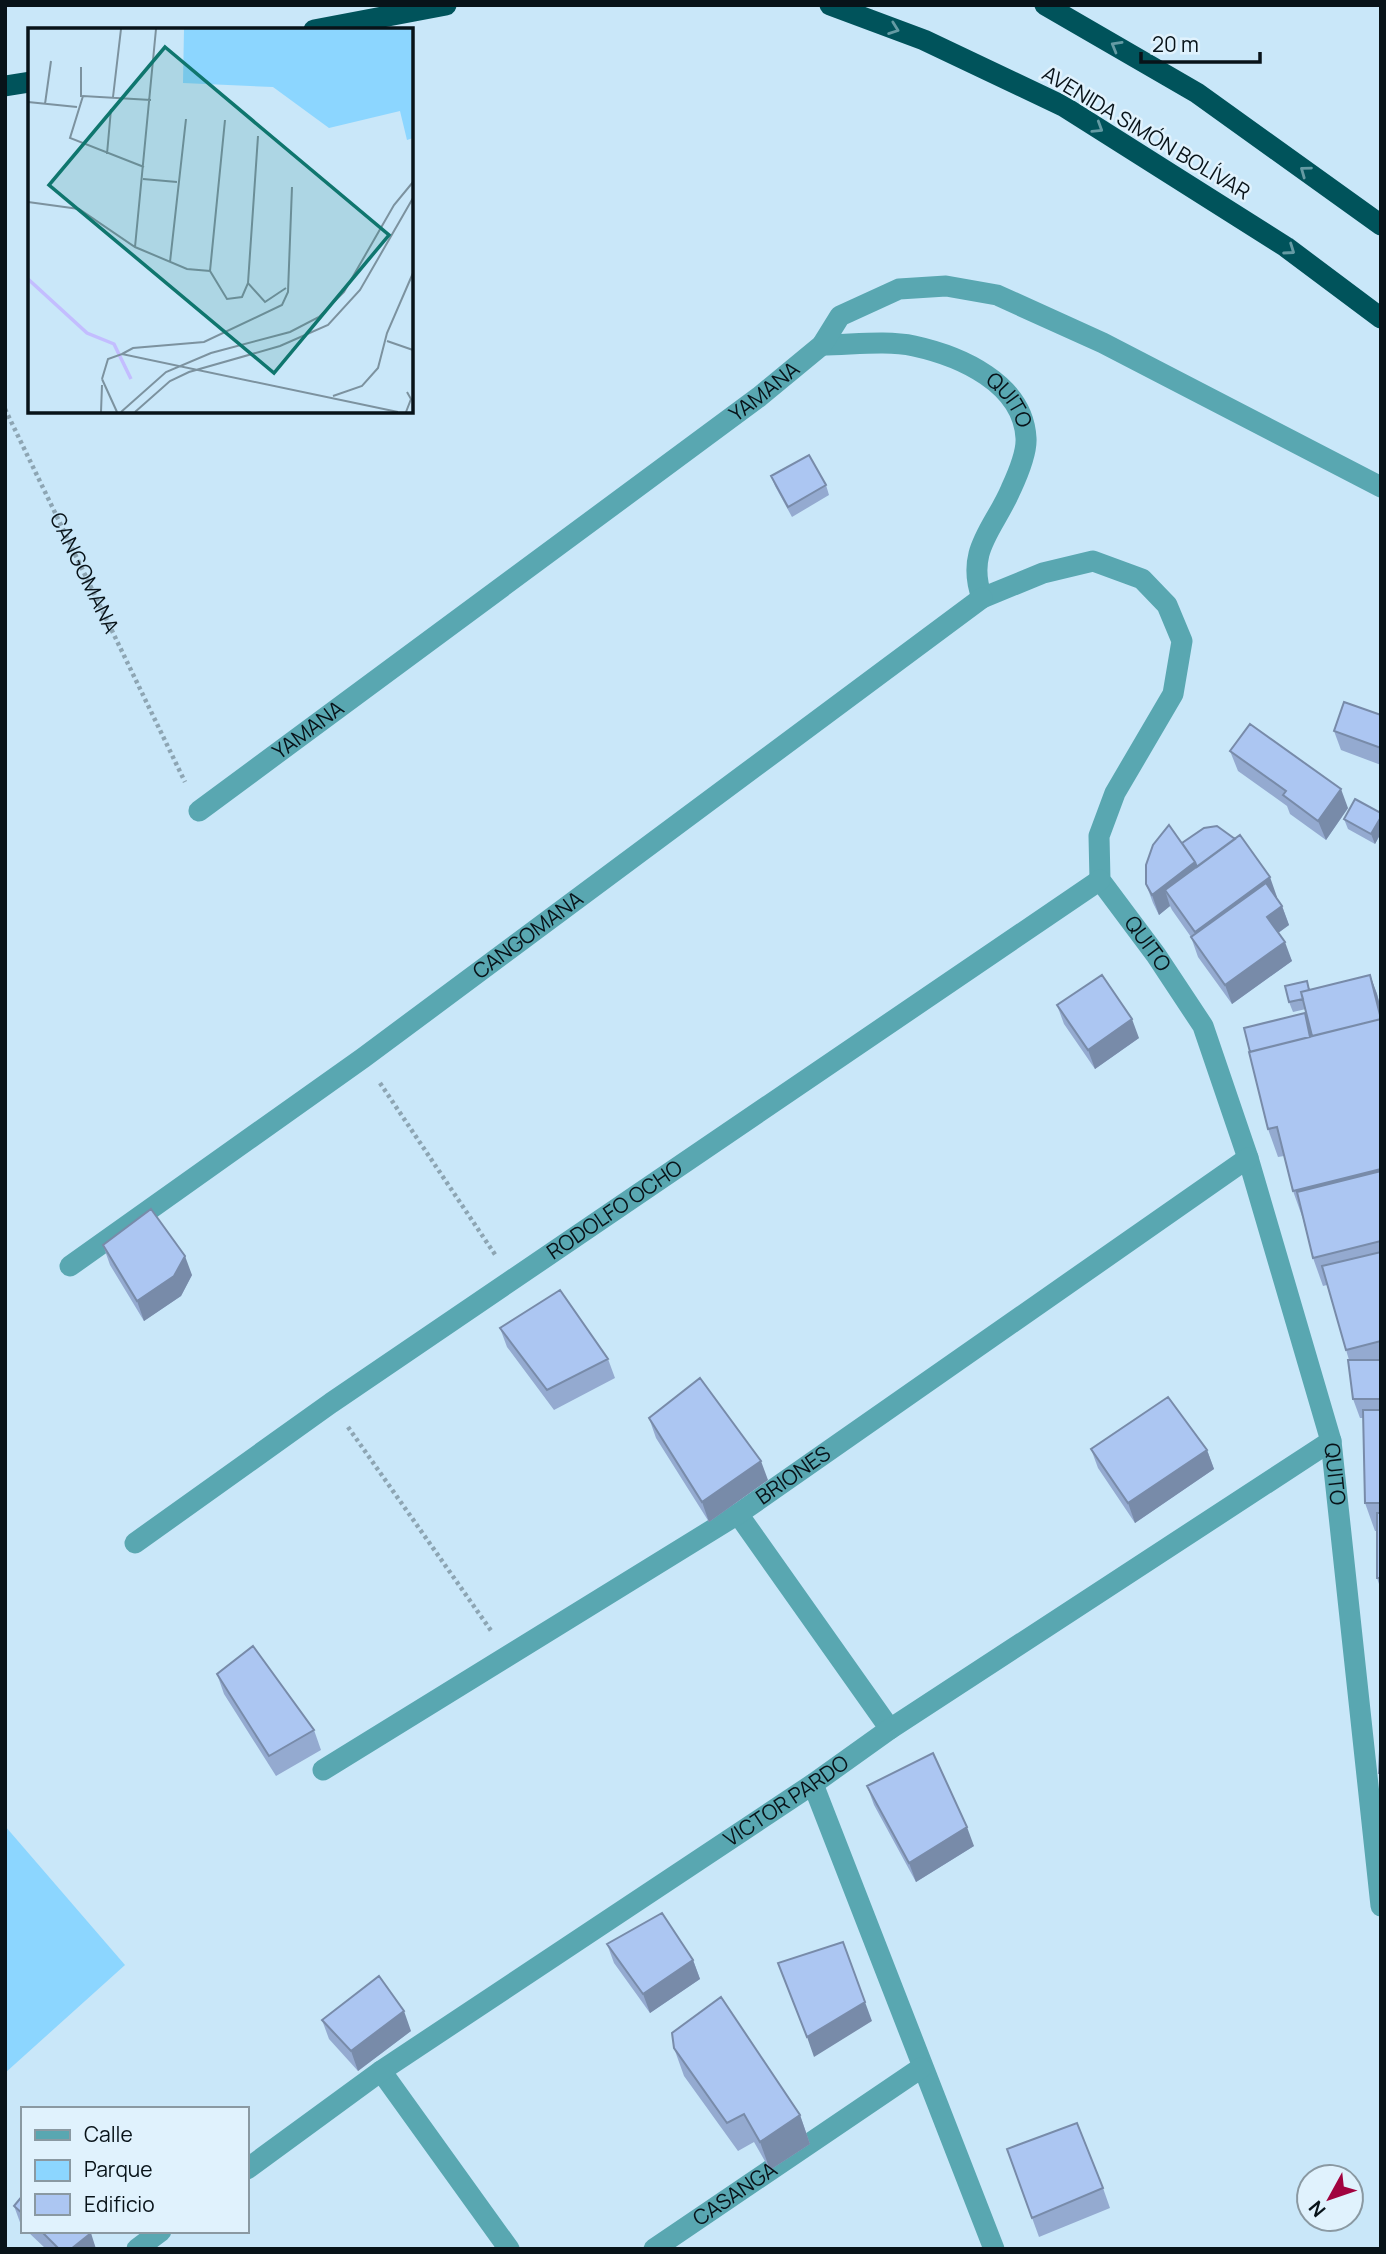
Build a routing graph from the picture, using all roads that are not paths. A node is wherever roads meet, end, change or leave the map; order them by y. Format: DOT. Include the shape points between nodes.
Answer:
graph roads {
  1 [pos="446,5"];
  2 [pos="830,5"];
  3 [pos="1045,5"];
  4 [pos="325,28"];
  5 [pos="28,82"];
  6 [pos="5,86"];
  7 [pos="1381,225"];
  8 [pos="1381,318"];
  9 [pos="822,345"];
  10 [pos="1381,487"];
  11 [pos="982,598"];
  12 [pos="199,811"];
  13 [pos="1100,880"];
  14 [pos="1248,1158"];
  15 [pos="70,1266"];
  16 [pos="1331,1441"];
  17 [pos="738,1514"];
  18 [pos="135,1543"];
  19 [pos="890,1729"];
  20 [pos="323,1770"];
  21 [pos="813,1784"];
  22 [pos="1381,1906"];
  23 [pos="921,2068"];
  24 [pos="381,2071"];
  25 [pos="248,2168"];
  26 [pos="158,2233"];
  27 [pos="137,2249"];
  28 [pos="509,2249"];
  29 [pos="654,2249"];
  30 [pos="994,2249"];
  1 -- 4 [label="highway"];
  2 -- 8 [label="highway, AVENIDA SIMÓN BOLÍVAR, one-way" via="924,40 1063,106 1286,247"];
  7 -- 3 [label="highway, one-way" via="1196,93"];
  5 -- 6 [label="highway"];
  9 -- 10 [label="street, YAMANA" via="840,316 900,289 946,286 997,295 1103,343"];
  9 -- 11 [label="street, QUITO" via="912,346 974,368 1011,398 1022,417 1027,440 1011,490 977,558 975,580"];
  9 -- 12 [label="street, YAMANA" via="759,397"];
  11 -- 13 [label="street" via="1043,573 1093,561 1142,579 1167,605 1182,641 1173,694 1115,793 1098,836"];
  11 -- 15 [label="street, CANGOMANA" via="363,1058"];
  13 -- 14 [label="street, QUITO" via="1203,1026"];
  13 -- 18 [label="street, RODOLFO OCHO" via="331,1403"];
  14 -- 16 [label="street, QUITO"];
  14 -- 17 [label="street, BRIONES"];
  16 -- 19 [label="street, VICTOR PARDO"];
  16 -- 22 [label="street, QUITO"];
  17 -- 19 [label="street"];
  17 -- 20 [label="street, BRIONES"];
  19 -- 21 [label="street, VICTOR PARDO"];
  21 -- 23 [label="street"];
  21 -- 24 [label="street, VICTOR PARDO"];
  23 -- 29 [label="street, CASANGA"];
  23 -- 30 [label="street"];
  24 -- 25 [label="street, VICTOR PARDO"];
  24 -- 28 [label="street"];
  26 -- 27 [label="street"];
}
